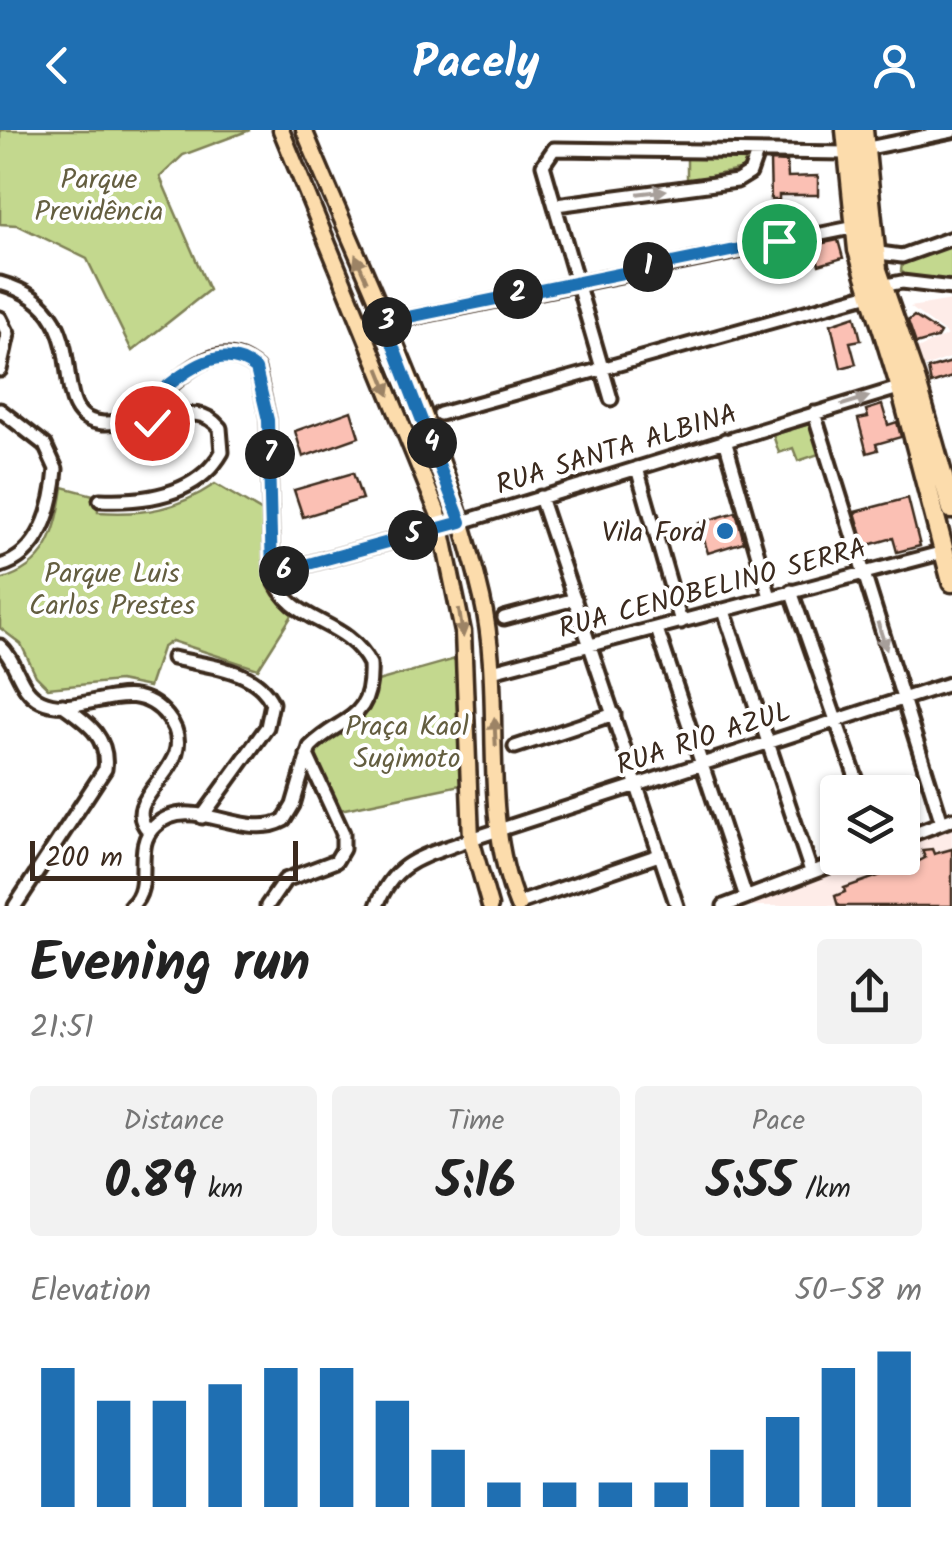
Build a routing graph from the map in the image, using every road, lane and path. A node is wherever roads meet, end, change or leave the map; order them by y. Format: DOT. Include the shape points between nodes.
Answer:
graph roads {
  1 [pos="280,130"];
  2 [pos="304,130"];
  3 [pos="846,130"];
  4 [pos="952,131"];
  5 [pos="858,144"];
  6 [pos="757,153"];
  7 [pos="556,205"];
  8 [pos="856,226"];
  9 [pos="952,238"];
  10 [pos="872,252"];
  11 [pos="902,256"];
  12 [pos="578,280"];
  13 [pos="902,282"];
  14 [pos="0,283"];
  15 [pos="952,288"];
  16 [pos="876,290"];
  17 [pos="0,318"];
  18 [pos="384,322"];
  19 [pos="602,368"];
  20 [pos="0,370"];
  21 [pos="908,385"];
  22 [pos="611,398"];
  23 [pos="0,410"];
  24 [pos="135,411"];
  25 [pos="440,414"];
  26 [pos="814,414"];
  27 [pos="725,440"];
  28 [pos="944,452"];
  29 [pos="637,468"];
  30 [pos="540,497"];
  31 [pos="100,500"];
  32 [pos="952,509"];
  33 [pos="461,522"];
  34 [pos="440,528"];
  35 [pos="944,552"];
  36 [pos="0,566"];
  37 [pos="861,572"];
  38 [pos="272,574"];
  39 [pos="952,582"];
  40 [pos="791,591"];
  41 [pos="770,597"];
  42 [pos="575,599"];
  43 [pos="724,611"];
  44 [pos="504,618"];
  45 [pos="681,622"];
  46 [pos="657,629"];
  47 [pos="0,646"];
  48 [pos="591,647"];
  49 [pos="173,658"];
  50 [pos="492,671"];
  51 [pos="952,683"];
  52 [pos="902,700"];
  53 [pos="63,705"];
  54 [pos="614,714"];
  55 [pos="836,719"];
  56 [pos="766,742"];
  57 [pos="515,747"];
  58 [pos="307,754"];
  59 [pos="702,764"];
  60 [pos="854,775"];
  61 [pos="638,785"];
  62 [pos="202,817"];
  63 [pos="947,821"];
  64 [pos="500,830"];
  65 [pos="920,831"];
  66 [pos="149,832"];
  67 [pos="471,839"];
  68 [pos="659,855"];
  69 [pos="820,869"];
  70 [pos="811,872"];
  71 [pos="746,897"];
  72 [pos="517,905"];
  73 [pos="15,906"];
  74 [pos="131,906"];
  75 [pos="267,906"];
  76 [pos="377,906"];
  77 [pos="490,906"];
  78 [pos="677,906"];
  79 [pos="724,906"];
  1 -- 34 [label="main road, one-way"];
  18 -- 2 [label="main road, one-way"];
  3 -- 5 [label="highway"];
  4 -- 5 [label="street"];
  5 -- 6 [label="street"];
  5 -- 8 [label="highway"];
  5 -- 10 [label="highway"];
  7 -- 6 [label="street, one-way" via="737,181 750,173"];
  6 -- 7 [label="street" via="554,149 543,165"];
  7 -- 12 [label="street"];
  8 -- 12 [label="street"];
  8 -- 16 [label="highway"];
  9 -- 11 [label="street"];
  10 -- 11 [label="street"];
  10 -- 16 [label="highway"];
  11 -- 13 [label="street"];
  12 -- 18 [label="street"];
  12 -- 19 [label="street"];
  13 -- 15 [label="street"];
  13 -- 16 [label="street"];
  14 -- 24 [label="street" via="34,294 54,315 70,396 82,414 108,424"];
  16 -- 19 [label="street"];
  16 -- 21 [label="highway"];
  17 -- 20 [label="street" via="8,334"];
  18 -- 33 [label="main road"];
  19 -- 22 [label="street"];
  19 -- 25 [label="street"];
  26 -- 21 [label="street, RUA SANTA ALBINA, one-way"];
  21 -- 28 [label="highway"];
  21 -- 35 [label="highway"];
  23 -- 36 [label="street" via="45,446 56,469 34,544"];
  24 -- 31 [label="street" via="154,423 205,414 220,428 222,452 203,476 165,496"];
  24 -- 38 [label="street" via="210,358 233,355 256,369 268,420"];
  26 -- 27 [label="street, RUA SANTA ALBINA"];
  26 -- 37 [label="street"];
  27 -- 29 [label="street, RUA SANTA ALBINA"];
  27 -- 41 [label="street"];
  28 -- 32 [label="highway"];
  29 -- 30 [label="street, RUA SANTA ALBINA"];
  29 -- 45 [label="street"];
  30 -- 33 [label="street, RUA SANTA ALBINA"];
  30 -- 42 [label="street"];
  33 -- 34 [label="street, RUA SANTA ALBINA"];
  33 -- 50 [label="main road"];
  34 -- 38 [label="street, RUA SANTA ALBINA"];
  34 -- 67 [label="main road, one-way" via="463,632"];
  35 -- 37 [label="street, RUA CENOBELINO SERRA"];
  35 -- 39 [label="highway"];
  37 -- 40 [label="street, RUA CENOBELINO SERRA"];
  37 -- 52 [label="street, one-way"];
  38 -- 58 [label="street" via="284,602 338,629 370,664 368,692 354,720 316,741"];
  40 -- 41 [label="street, RUA CENOBELINO SERRA"];
  40 -- 55 [label="street"];
  41 -- 43 [label="street, RUA CENOBELINO SERRA"];
  42 -- 44 [label="street"];
  42 -- 48 [label="street"];
  43 -- 45 [label="street, RUA CENOBELINO SERRA"];
  43 -- 56 [label="street"];
  45 -- 46 [label="street, RUA CENOBELINO SERRA"];
  46 -- 48 [label="street, RUA CENOBELINO SERRA"];
  46 -- 59 [label="street"];
  47 -- 53 [label="street" via="32,695"];
  48 -- 50 [label="street, RUA CENOBELINO SERRA"];
  48 -- 54 [label="street"];
  49 -- 62 [label="street" via="245,676 272,703 267,727"];
  64 -- 50 [label="main road, one-way"];
  51 -- 52 [label="street, RUA RIO AZUL"];
  52 -- 55 [label="street, RUA RIO AZUL"];
  52 -- 63 [label="street"];
  53 -- 66 [label="street" via="121,695 149,701 171,721 178,739 175,758 140,807"];
  53 -- 73 [label="street" via="98,733 106,769"];
  54 -- 57 [label="street"];
  54 -- 61 [label="street"];
  55 -- 56 [label="street, RUA RIO AZUL"];
  55 -- 60 [label="street"];
  56 -- 59 [label="street, RUA RIO AZUL"];
  56 -- 70 [label="street"];
  58 -- 62 [label="street" via="284,820 260,828"];
  58 -- 75 [label="street" via="343,833 343,849 336,861 285,880"];
  59 -- 61 [label="street, RUA RIO AZUL"];
  59 -- 71 [label="street"];
  61 -- 64 [label="street, RUA RIO AZUL"];
  61 -- 68 [label="street"];
  62 -- 66 [label="street" via="170,816"];
  63 -- 65 [label="street"];
  64 -- 67 [label="street, RUA RIO AZUL"];
  64 -- 72 [label="main road"];
  66 -- 74 [label="street" via="143,887"];
  67 -- 76 [label="street, RUA RIO AZUL" via="400,868"];
  67 -- 77 [label="main road"];
  68 -- 72 [label="street"];
  68 -- 78 [label="street"];
  69 -- 70 [label="street"];
  70 -- 71 [label="street"];
  71 -- 79 [label="street"];
}
